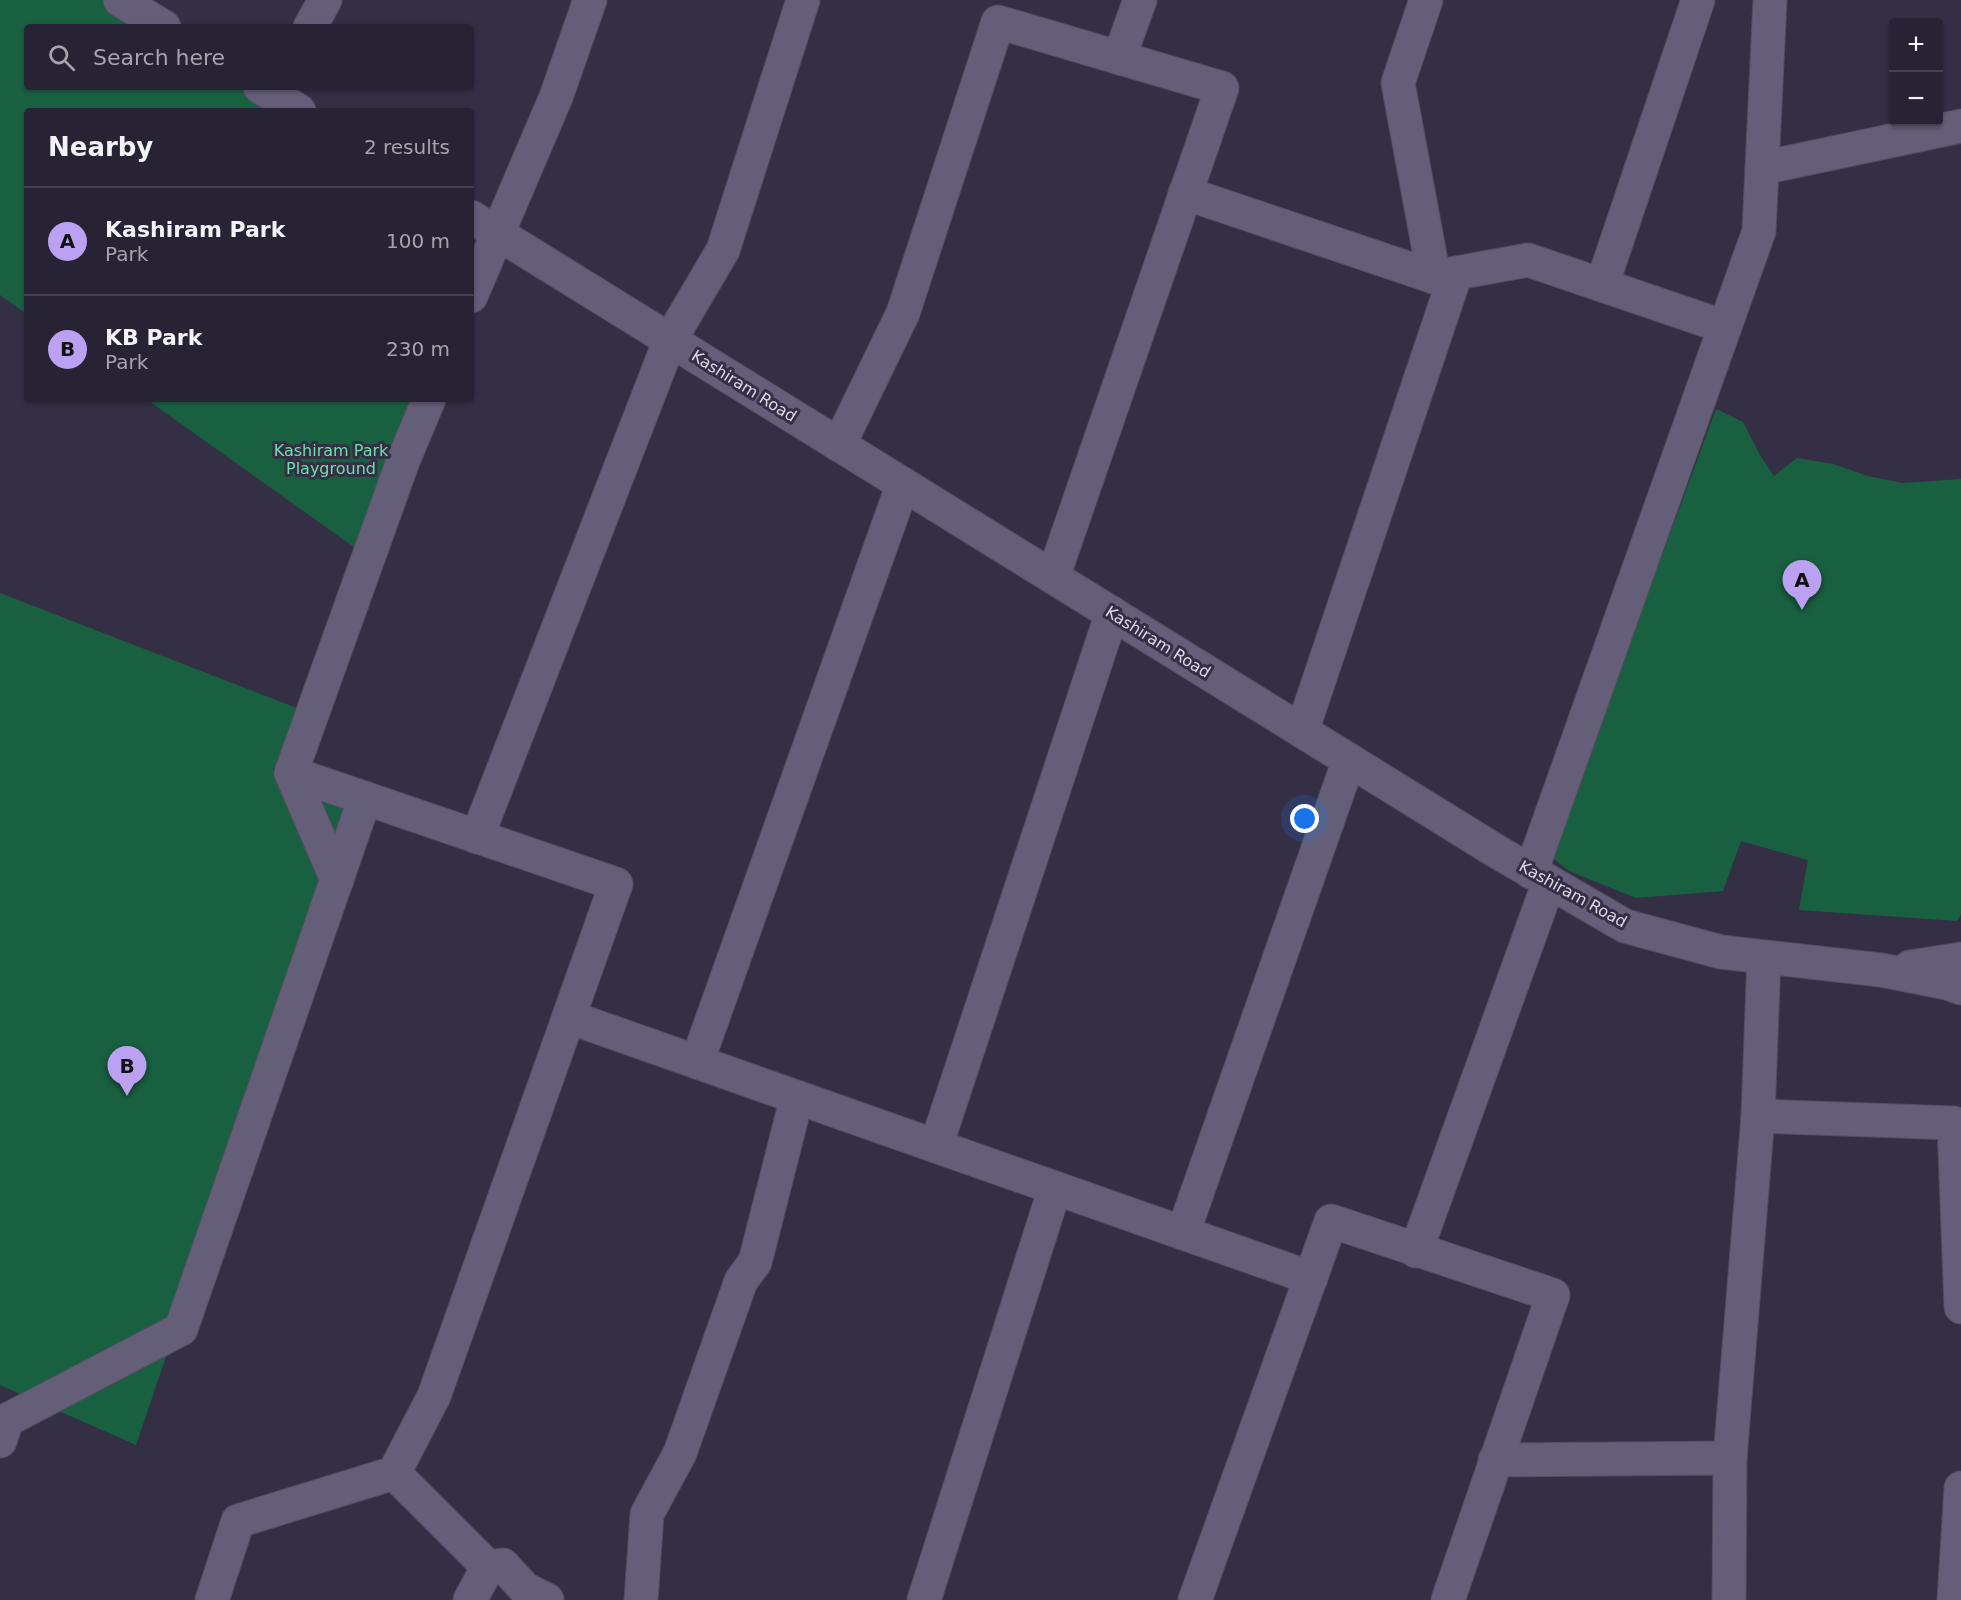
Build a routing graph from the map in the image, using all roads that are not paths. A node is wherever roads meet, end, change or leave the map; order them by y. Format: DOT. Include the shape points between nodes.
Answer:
graph roads {
  1 [pos="120,0"];
  2 [pos="325,0"];
  3 [pos="590,0"];
  4 [pos="803,0"];
  5 [pos="1140,0"];
  6 [pos="1426,0"];
  7 [pos="1698,0"];
  8 [pos="1770,0"];
  9 [pos="159,24"];
  10 [pos="312,24"];
  11 [pos="1119,58"];
  12 [pos="1961,126"];
  13 [pos="1762,168"];
  14 [pos="1185,193"];
  15 [pos="484,225"];
  16 [pos="1445,275"];
  17 [pos="474,280"];
  18 [pos="1602,285"];
  19 [pos="1725,327"];
  20 [pos="670,340"];
  21 [pos="428,402"];
  22 [pos="839,445"];
  23 [pos="903,484"];
  24 [pos="1053,577"];
  25 [pos="1112,614"];
  26 [pos="1302,731"];
  27 [pos="1349,760"];
  28 [pos="291,773"];
  29 [pos="365,798"];
  30 [pos="477,837"];
  31 [pos="1540,877"];
  32 [pos="337,880"];
  33 [pos="1764,957"];
  34 [pos="1961,959"];
  35 [pos="1881,970"];
  36 [pos="1961,988"];
  37 [pos="569,1017"];
  38 [pos="697,1062"];
  39 [pos="797,1097"];
  40 [pos="1758,1116"];
  41 [pos="936,1146"];
  42 [pos="1055,1188"];
  43 [pos="1184,1233"];
  44 [pos="1416,1251"];
  45 [pos="1311,1278"];
  46 [pos="1961,1307"];
  47 [pos="0,1441"];
  48 [pos="1730,1458"];
  49 [pos="1495,1460"];
  50 [pos="394,1473"];
  51 [pos="1961,1488"];
  52 [pos="488,1567"];
  53 [pos="212,1600"];
  54 [pos="470,1600"];
  55 [pos="547,1600"];
  56 [pos="641,1600"];
  57 [pos="924,1600"];
  58 [pos="1196,1600"];
  59 [pos="1448,1600"];
  60 [pos="1729,1600"];
  61 [pos="1954,1600"];
  1 -- 9 [label="street"];
  2 -- 10 [label="street"];
  3 -- 15 [label="street" via="556,97"];
  4 -- 20 [label="street" via="723,250"];
  5 -- 11 [label="street"];
  6 -- 16 [label="street" via="1398,83"];
  7 -- 18 [label="street"];
  8 -- 13 [label="street"];
  11 -- 14 [label="street" via="1222,88"];
  11 -- 22 [label="street" via="998,22 903,312"];
  12 -- 13 [label="street"];
  13 -- 19 [label="street" via="1759,231"];
  14 -- 16 [label="street"];
  14 -- 24 [label="street"];
  15 -- 17 [label="street"];
  15 -- 20 [label="street, Kashiram Road"];
  16 -- 18 [label="street" via="1528,260"];
  16 -- 26 [label="street"];
  18 -- 19 [label="street"];
  19 -- 31 [label="street"];
  20 -- 22 [label="street, Kashiram Road"];
  20 -- 30 [label="street"];
  21 -- 28 [label="street"];
  22 -- 23 [label="street, Kashiram Road"];
  23 -- 24 [label="street, Kashiram Road"];
  23 -- 38 [label="street"];
  24 -- 25 [label="street, Kashiram Road"];
  25 -- 26 [label="street, Kashiram Road"];
  25 -- 41 [label="street"];
  26 -- 27 [label="street, Kashiram Road"];
  27 -- 31 [label="street, Kashiram Road"];
  27 -- 43 [label="street"];
  28 -- 29 [label="street"];
  28 -- 32 [label="street"];
  29 -- 30 [label="street"];
  29 -- 32 [label="street"];
  30 -- 37 [label="street" via="616,884"];
  31 -- 33 [label="street, Kashiram Road" via="1625,926 1721,952"];
  31 -- 44 [label="street"];
  32 -- 47 [label="street" via="182,1329 7,1420"];
  33 -- 35 [label="street, Kashiram Road"];
  33 -- 40 [label="street"];
  34 -- 35 [label="street, Kashiram Road"];
  35 -- 36 [label="street, Kashiram Road"];
  37 -- 38 [label="street"];
  37 -- 50 [label="street" via="434,1396"];
  38 -- 39 [label="street"];
  39 -- 41 [label="street"];
  39 -- 56 [label="street" via="755,1262 741,1281 680,1453 647,1514"];
  40 -- 46 [label="street" via="1954,1123"];
  40 -- 48 [label="street"];
  41 -- 42 [label="street"];
  42 -- 43 [label="street"];
  42 -- 57 [label="street"];
  43 -- 45 [label="street"];
  44 -- 45 [label="street" via="1332,1221"];
  44 -- 49 [label="street" via="1553,1295"];
  45 -- 58 [label="street"];
  48 -- 49 [label="street"];
  48 -- 60 [label="street"];
  49 -- 59 [label="street"];
  50 -- 52 [label="street"];
  50 -- 53 [label="street" via="238,1521"];
  51 -- 61 [label="street"];
  52 -- 54 [label="street"];
  52 -- 55 [label="street" via="503,1565 525,1589"];
}
